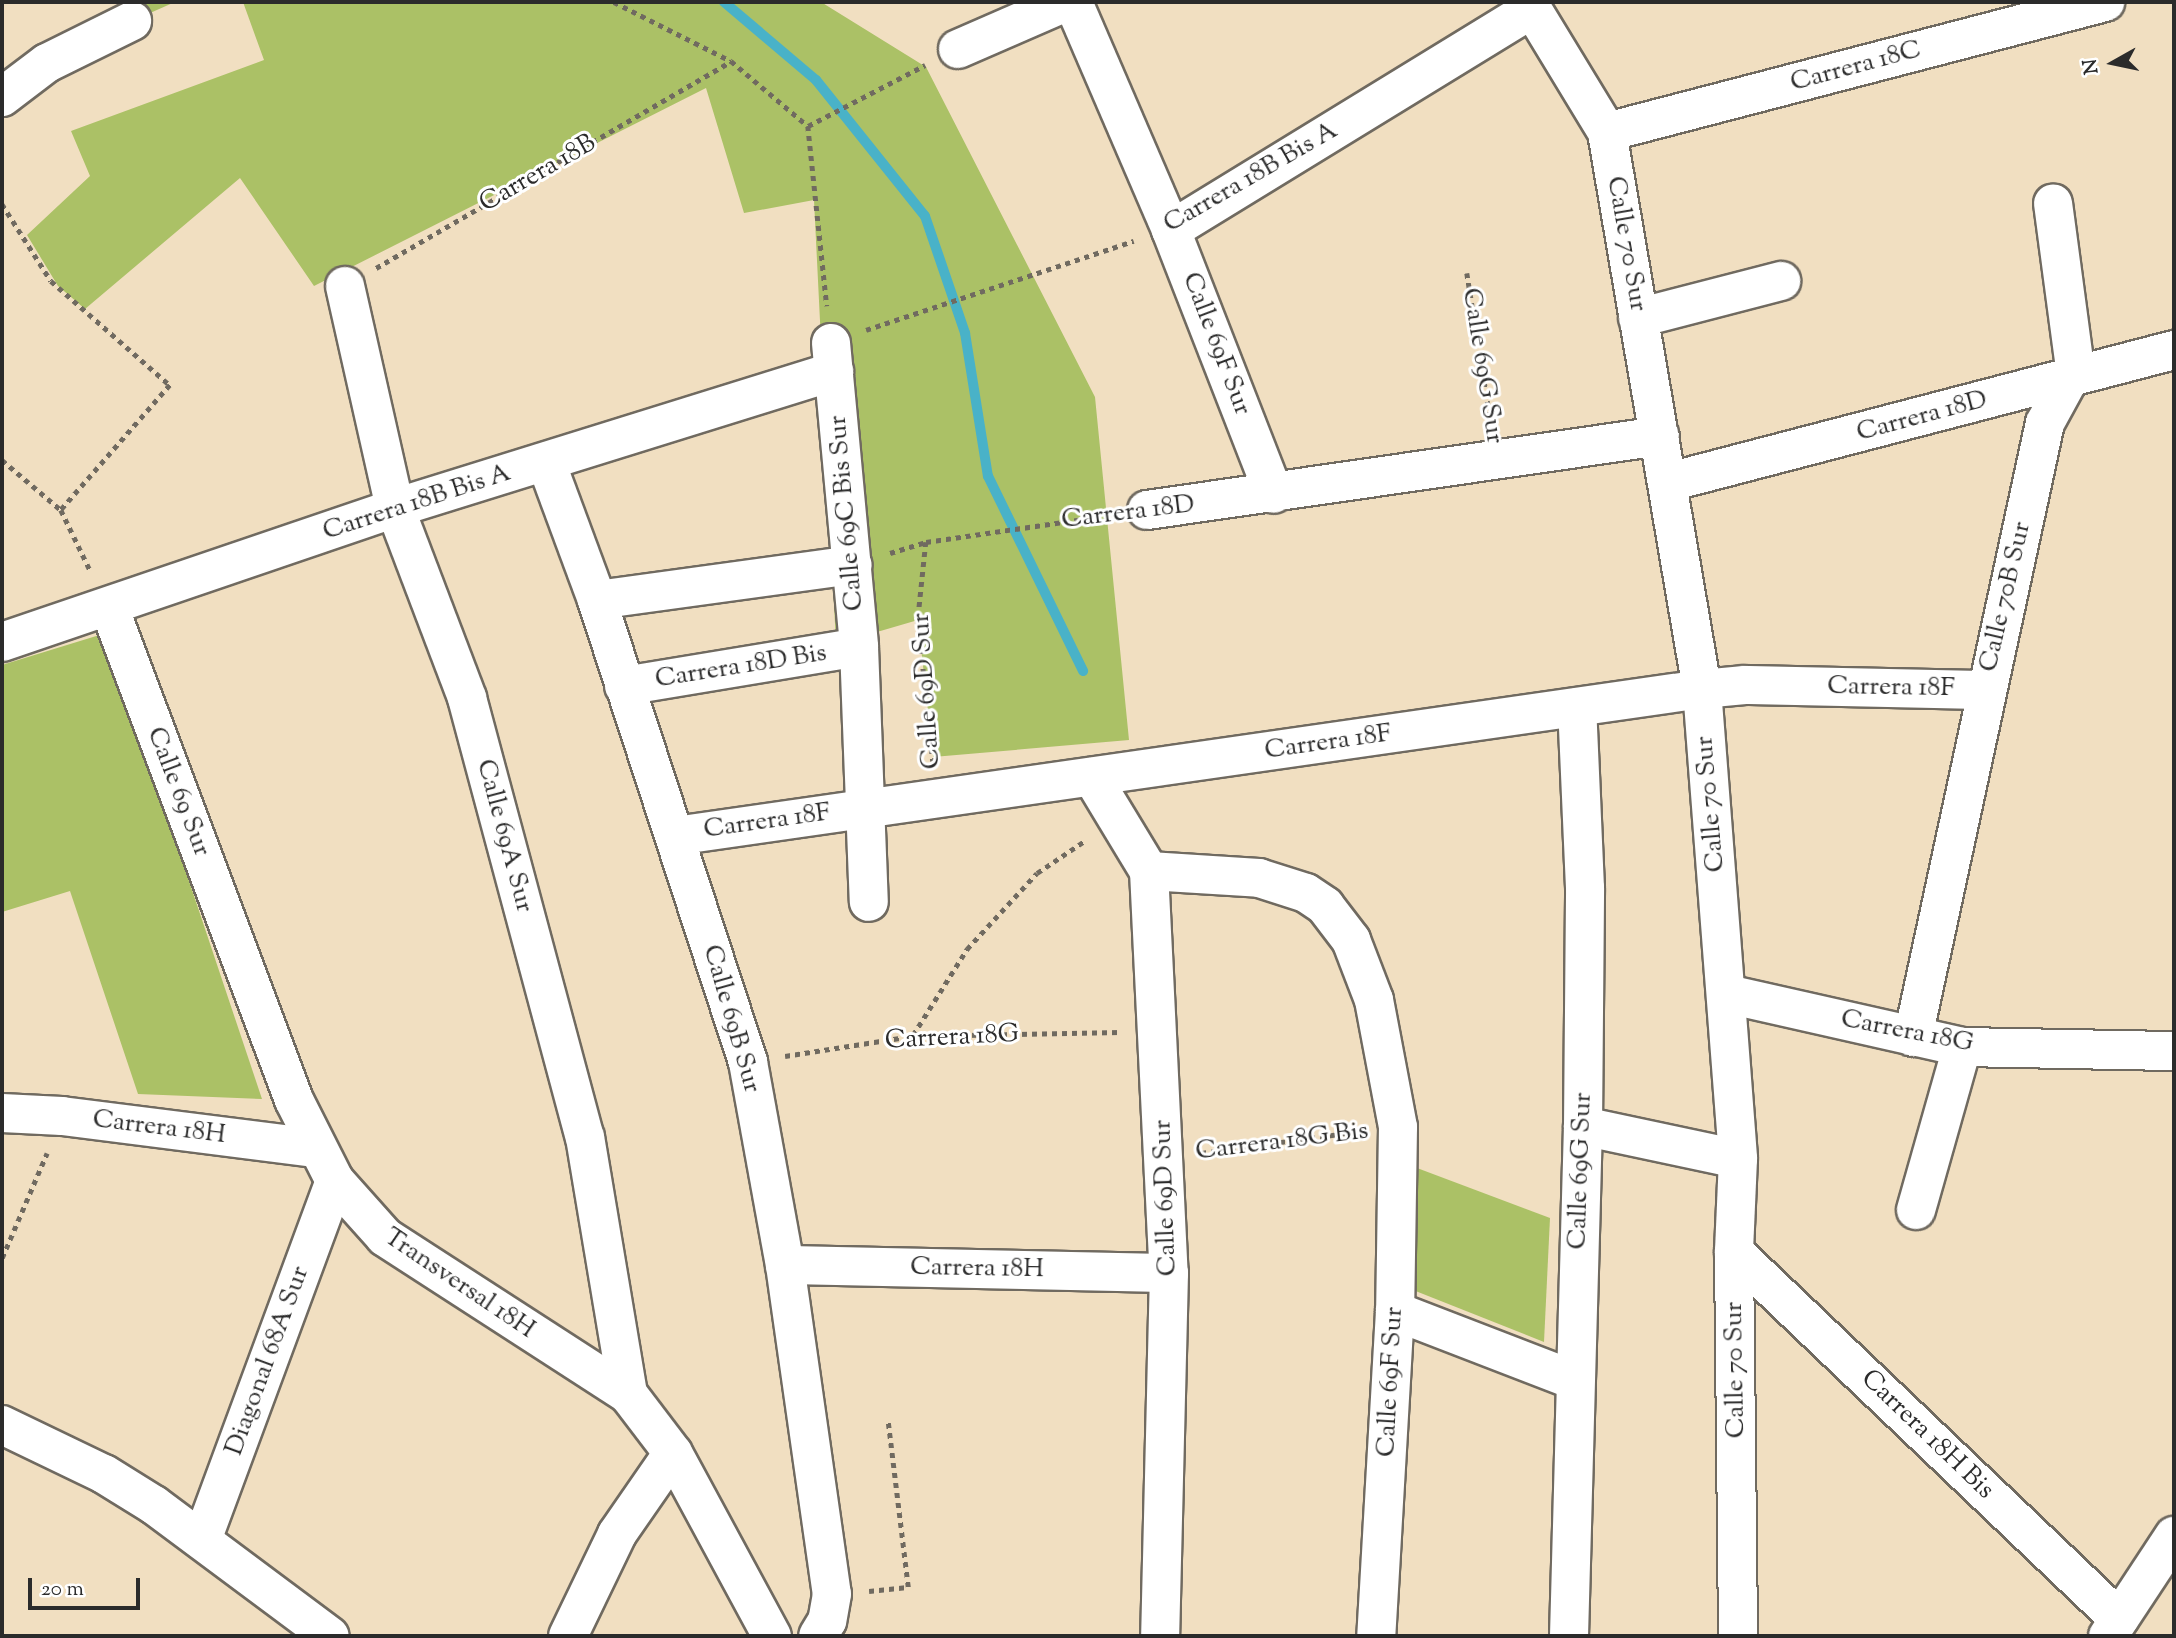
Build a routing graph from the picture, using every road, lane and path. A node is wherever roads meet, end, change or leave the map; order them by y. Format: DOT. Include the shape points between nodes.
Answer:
graph roads {
  1 [pos="614,2"];
  2 [pos="1066,2"];
  3 [pos="1073,2"];
  4 [pos="2105,2"];
  5 [pos="1530,6"];
  6 [pos="1994,16"];
  7 [pos="132,21"];
  8 [pos="958,49"];
  9 [pos="731,61"];
  10 [pos="2,97"];
  11 [pos="808,126"];
  12 [pos="1607,132"];
  13 [pos="2053,203"];
  14 [pos="2,204"];
  15 [pos="1171,230"];
  16 [pos="1467,273"];
  17 [pos="1781,281"];
  18 [pos="345,286"];
  19 [pos="1639,318"];
  20 [pos="2174,350"];
  21 [pos="832,357"];
  22 [pos="2070,379"];
  23 [pos="1660,436"];
  24 [pos="1497,459"];
  25 [pos="2,460"];
  26 [pos="546,461"];
  27 [pos="1670,482"];
  28 [pos="1274,494"];
  29 [pos="395,508"];
  30 [pos="61,510"];
  31 [pos="1147,510"];
  32 [pos="926,542"];
  33 [pos="853,565"];
  34 [pos="597,600"];
  35 [pos="108,607"];
  36 [pos="2,642"];
  37 [pos="859,647"];
  38 [pos="624,686"];
  39 [pos="1702,689"];
  40 [pos="1985,691"];
  41 [pos="1577,707"];
  42 [pos="1092,776"];
  43 [pos="936,799"];
  44 [pos="867,807"];
  45 [pos="1115,820"];
  46 [pos="675,836"];
  47 [pos="1149,871"];
  48 [pos="869,902"];
  49 [pos="1727,994"];
  50 [pos="1157,1031"];
  51 [pos="912,1036"];
  52 [pos="1913,1037"];
  53 [pos="1962,1047"];
  54 [pos="2174,1051"];
  55 [pos="748,1062"];
  56 [pos="2,1113"];
  57 [pos="62,1116"];
  58 [pos="1583,1126"];
  59 [pos="1398,1127"];
  60 [pos="316,1148"];
  61 [pos="1166,1157"];
  62 [pos="1738,1159"];
  63 [pos="335,1181"];
  64 [pos="1916,1210"];
  65 [pos="1734,1252"];
  66 [pos="2,1258"];
  67 [pos="785,1265"];
  68 [pos="1169,1273"];
  69 [pos="1395,1311"];
  70 [pos="1574,1380"];
  71 [pos="628,1394"];
  72 [pos="887,1421"];
  73 [pos="2,1425"];
  74 [pos="673,1453"];
  75 [pos="2174,1536"];
  76 [pos="202,1540"];
  77 [pos="908,1587"];
  78 [pos="2114,1628"];
  79 [pos="330,1636"];
  80 [pos="568,1636"];
  81 [pos="772,1636"];
  82 [pos="818,1636"];
  83 [pos="1160,1636"];
  84 [pos="1376,1636"];
  85 [pos="1569,1636"];
  86 [pos="1738,1636"];
  1 -- 9 [label="path"];
  2 -- 8 [label="street"];
  3 -- 15 [label="street, Calle 69F Sur"];
  4 -- 6 [label="street, Carrera 18C"];
  5 -- 12 [label="street, Calle 70 Sur"];
  5 -- 15 [label="street, Carrera 18B Bis A"];
  6 -- 12 [label="street, Carrera 18C"];
  7 -- 10 [label="street" via="47,63"];
  8 -- 11 [label="path" via="860,95"];
  9 -- 11 [label="path"];
  9 -- 18 [label="path, Carrera 18B"];
  11 -- 21 [label="path"];
  12 -- 19 [label="street, Calle 70 Sur"];
  13 -- 22 [label="street, Calle 70B Sur" via="2075,359"];
  14 -- 30 [label="path" via="51,281 170,385"];
  15 -- 21 [label="path, Carrera 18B Bis A" via="930,306"];
  15 -- 28 [label="street, Calle 69F Sur"];
  16 -- 24 [label="path, Calle 69G Sur"];
  17 -- 19 [label="street"];
  18 -- 29 [label="street, Calle 69A Sur"];
  19 -- 23 [label="street, Calle 70 Sur"];
  20 -- 22 [label="street, Carrera 18D"];
  21 -- 26 [label="street, Carrera 18B Bis A"];
  21 -- 33 [label="street, Calle 69C Bis Sur"];
  22 -- 27 [label="street, Carrera 18D"];
  22 -- 40 [label="street, Calle 70B Sur" via="2045,423"];
  23 -- 24 [label="street, Carrera 18D"];
  23 -- 27 [label="street, Calle 70 Sur"];
  24 -- 28 [label="street, Carrera 18D"];
  25 -- 30 [label="path"];
  26 -- 29 [label="street, Carrera 18B Bis A"];
  26 -- 34 [label="street, Calle 69B Sur"];
  27 -- 39 [label="street, Calle 70 Sur"];
  28 -- 31 [label="street, Carrera 18D"];
  29 -- 35 [label="street, Carrera 18B Bis A"];
  29 -- 71 [label="street, Calle 69A Sur" via="467,698 585,1137"];
  30 -- 35 [label="path"];
  31 -- 32 [label="path, Carrera 18D"];
  32 -- 33 [label="path, Carrera 18D"];
  32 -- 43 [label="path, Calle 69D Sur" via="918,619"];
  33 -- 34 [label="street"];
  33 -- 37 [label="street, Calle 69C Bis Sur"];
  34 -- 38 [label="street, Calle 69B Sur"];
  35 -- 36 [label="street, Carrera 18B Bis A"];
  35 -- 60 [label="street, Calle 69 Sur"];
  37 -- 38 [label="street, Carrera 18D Bis"];
  37 -- 44 [label="street, Calle 69C Bis Sur"];
  38 -- 46 [label="street, Calle 69B Sur"];
  39 -- 40 [label="street, Carrera 18F" via="1745,685"];
  39 -- 41 [label="street, Carrera 18F"];
  39 -- 49 [label="street, Calle 70 Sur"];
  40 -- 52 [label="street, Calle 70B Sur"];
  41 -- 42 [label="street, Carrera 18F"];
  41 -- 58 [label="street, Calle 69G Sur" via="1585,888"];
  42 -- 43 [label="street, Carrera 18F"];
  42 -- 45 [label="street"];
  43 -- 44 [label="street, Carrera 18F"];
  44 -- 46 [label="street, Carrera 18F"];
  44 -- 48 [label="street, Calle 69C Bis Sur"];
  45 -- 47 [label="street"];
  45 -- 51 [label="path" via="1037,873 967,948"];
  46 -- 55 [label="street, Calle 69B Sur"];
  47 -- 50 [label="street, Calle 69D Sur"];
  47 -- 59 [label="street, Calle 69F Sur" via="1259,878 1306,893 1325,906 1359,956 1374,1000"];
  49 -- 52 [label="street, Carrera 18G"];
  49 -- 62 [label="street, Calle 70 Sur"];
  50 -- 51 [label="path, Carrera 18G"];
  50 -- 61 [label="street, Calle 69D Sur"];
  51 -- 55 [label="path, Carrera 18G"];
  52 -- 53 [label="street, Carrera 18G"];
  53 -- 54 [label="street, Carrera 18G"];
  53 -- 64 [label="street"];
  55 -- 67 [label="street, Calle 69B Sur"];
  56 -- 57 [label="street, Carrera 18H"];
  57 -- 60 [label="street, Carrera 18H"];
  57 -- 66 [label="path"];
  58 -- 62 [label="street"];
  58 -- 70 [label="street, Calle 69G Sur"];
  59 -- 61 [label="path, Carrera 18G Bis"];
  59 -- 69 [label="street, Calle 69F Sur"];
  60 -- 63 [label="street, Transversal 18H"];
  61 -- 68 [label="street, Calle 69D Sur"];
  62 -- 65 [label="street, Calle 70 Sur"];
  63 -- 71 [label="street, Transversal 18H" via="385,1237"];
  63 -- 76 [label="street, Diagonal 68A Sur"];
  65 -- 78 [label="street, Carrera 18H Bis"];
  65 -- 86 [label="street, Calle 70 Sur"];
  67 -- 68 [label="street, Carrera 18H"];
  67 -- 82 [label="street, Calle 69B Sur" via="832,1594 827,1621"];
  68 -- 83 [label="street, Calle 69D Sur"];
  69 -- 70 [label="street"];
  69 -- 84 [label="street, Calle 69F Sur"];
  70 -- 85 [label="street, Calle 69G Sur"];
  71 -- 74 [label="street"];
  72 -- 77 [label="path"];
  73 -- 76 [label="street" via="104,1474"];
  74 -- 80 [label="street" via="617,1534"];
  74 -- 81 [label="street"];
  75 -- 78 [label="street"];
  76 -- 79 [label="street"];
}
